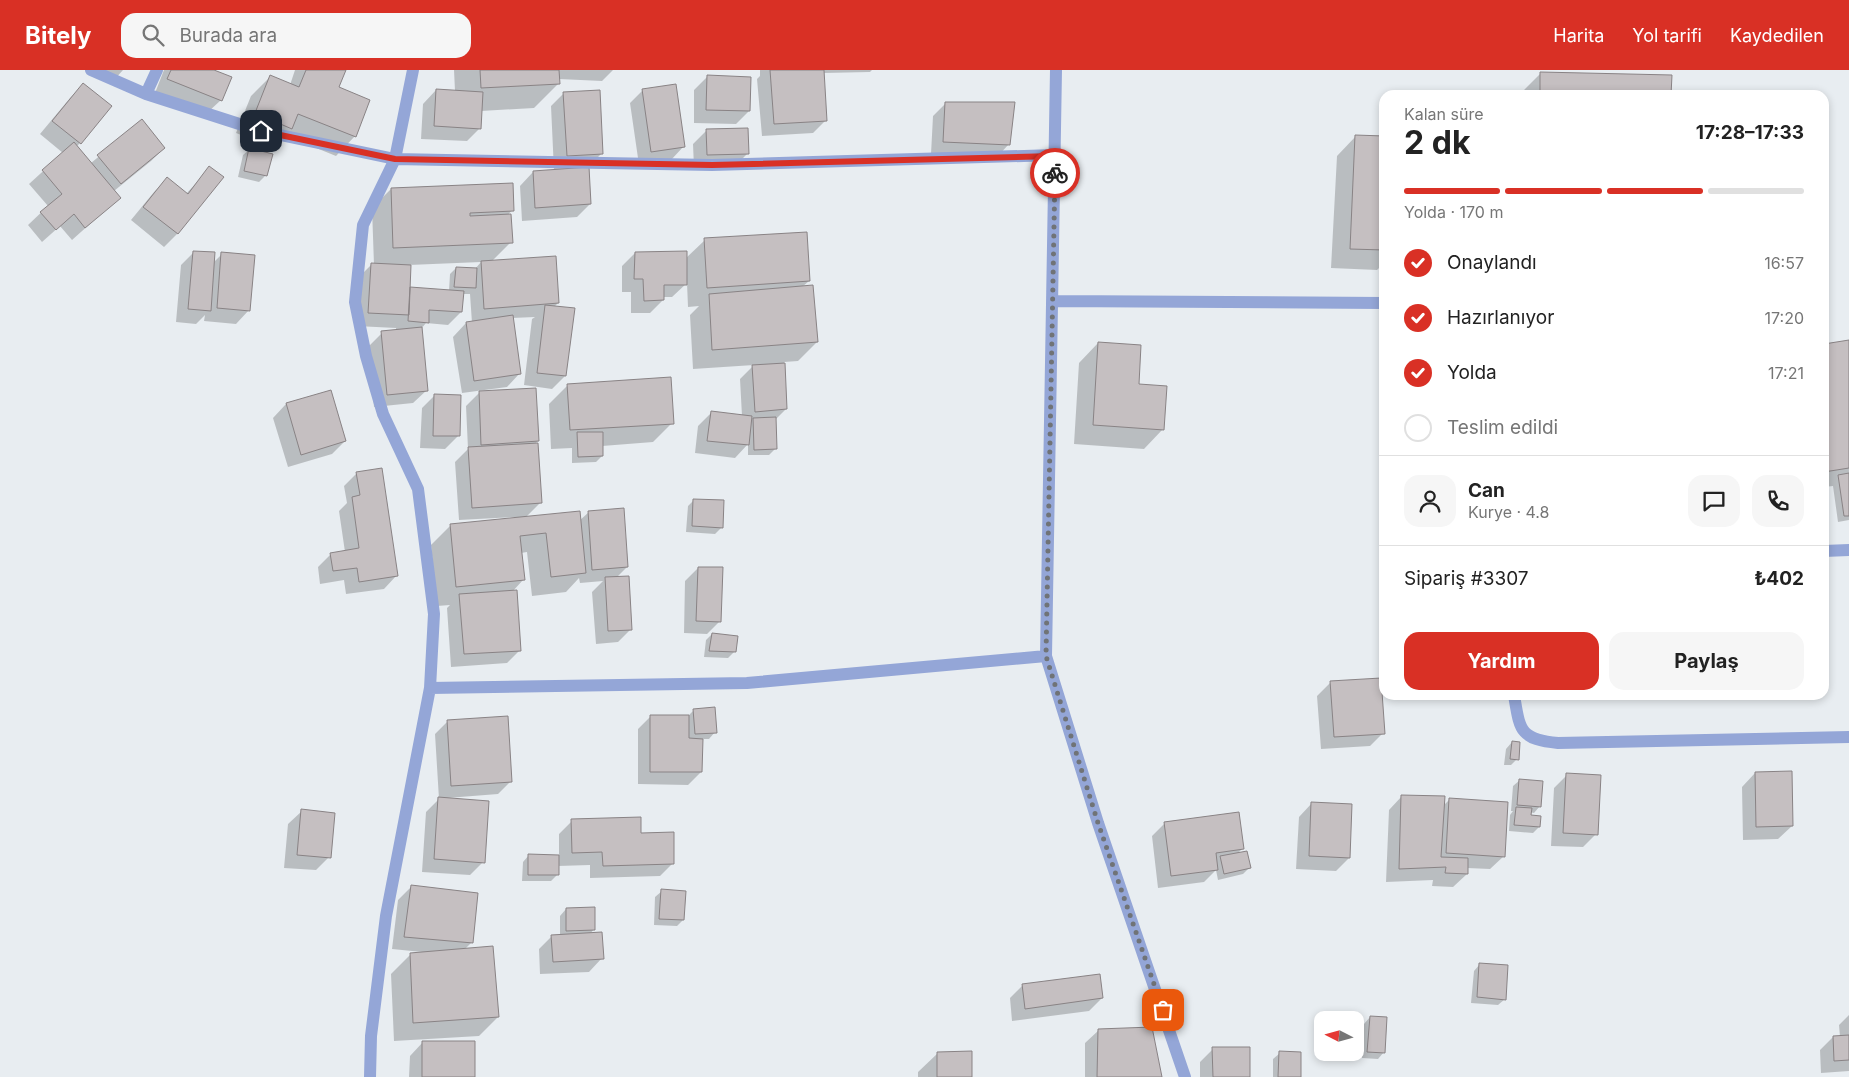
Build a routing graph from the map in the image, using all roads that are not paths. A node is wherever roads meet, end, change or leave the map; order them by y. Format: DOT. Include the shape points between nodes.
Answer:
graph roads {
  1 [pos="91,70"];
  2 [pos="157,70"];
  3 [pos="413,70"];
  4 [pos="1056,70"];
  5 [pos="146,94"];
  6 [pos="1055,156"];
  7 [pos="395,159"];
  8 [pos="1054,301"];
  9 [pos="1379,303"];
  10 [pos="1849,550"];
  11 [pos="1829,551"];
  12 [pos="1046,656"];
  13 [pos="430,688"];
  14 [pos="1515,700"];
  15 [pos="1849,737"];
  16 [pos="370,1077"];
  17 [pos="1185,1077"];
  1 -- 5 [label="street"];
  2 -- 5 [label="street"];
  3 -- 7 [label="street"];
  4 -- 6 [label="street"];
  5 -- 7 [label="street" via="261,131"];
  6 -- 7 [label="street" via="712,165"];
  6 -- 8 [label="street"];
  7 -- 13 [label="street" via="362,225 355,302 366,356 384,414 418,489 434,614"];
  8 -- 9 [label="street"];
  8 -- 12 [label="street"];
  10 -- 11 [label="street"];
  12 -- 13 [label="street" via="747,683"];
  12 -- 17 [label="street" via="1098,823"];
  13 -- 16 [label="street" via="386,916 370,1036"];
  14 -- 15 [label="street" via="1519,724 1527,735 1539,741"];
}
